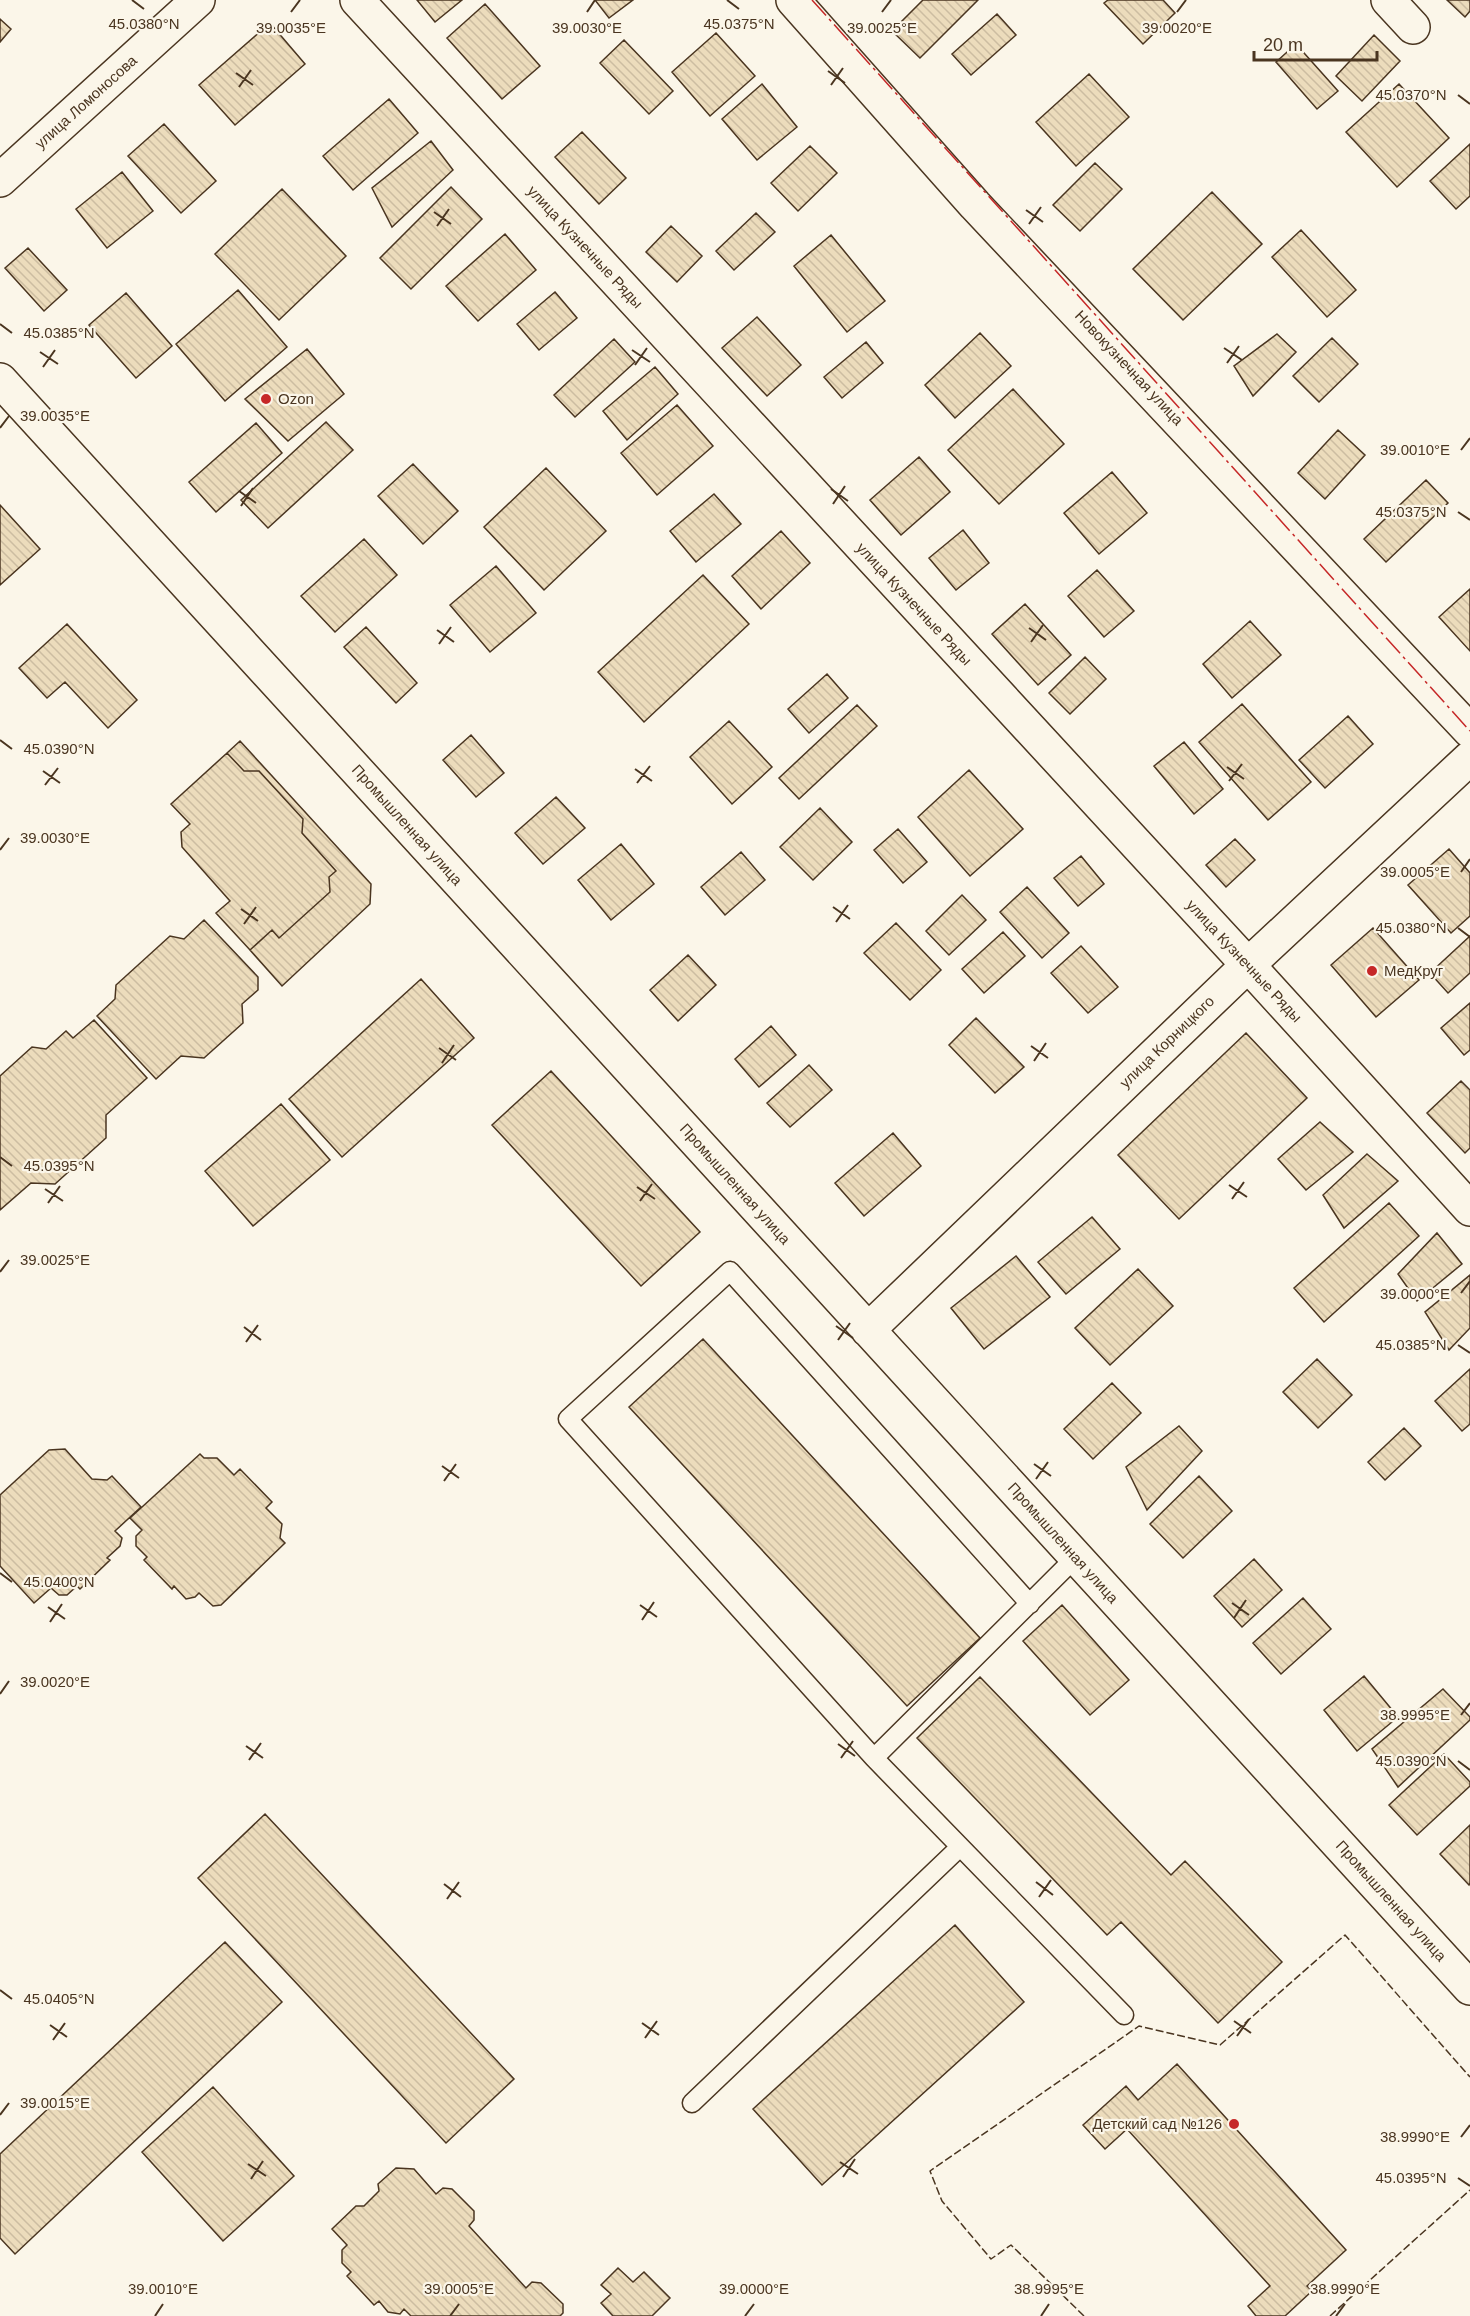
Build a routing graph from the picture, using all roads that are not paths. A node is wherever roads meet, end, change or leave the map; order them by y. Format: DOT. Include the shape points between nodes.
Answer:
graph roads {
  1 [pos="196,0"];
  2 [pos="357,0"];
  3 [pos="793,0"];
  4 [pos="1388,0"];
  5 [pos="1413,27"];
  6 [pos="0,180"];
  7 [pos="0,380"];
  8 [pos="1470,730"];
  9 [pos="1470,758"];
  10 [pos="1248,965"];
  11 [pos="1470,1209"];
  12 [pos="868,1330"];
  13 [pos="1076,1557"];
  14 [pos="1030,1604"];
  15 [pos="874,1758"];
  16 [pos="960,1847"];
  17 [pos="1470,1988"];
  18 [pos="1124,2015"];
  19 [pos="692,2103"];
  1 -- 6 [label="main road, улица Ломоносова"];
  2 -- 10 [label="main road, улица Кузнечные Ряды"];
  3 -- 8 [label="main road, Новокузнечная улица" via="975,206"];
  4 -- 5 [label="main road"];
  7 -- 12 [label="main road, Промышленная улица"];
  9 -- 10 [label="main road, улица Корницкого"];
  10 -- 11 [label="main road, улица Кузнечные Ряды"];
  10 -- 12 [label="main road, улица Корницкого"];
  12 -- 13 [label="main road, Промышленная улица"];
  13 -- 14 [label="lane"];
  13 -- 17 [label="main road, Промышленная улица"];
  14 -- 15 [label="lane"];
  14 -- 15 [label="lane" via="730,1270 568,1419"];
  15 -- 16 [label="lane"];
  16 -- 18 [label="lane"];
  16 -- 19 [label="lane"];
}
